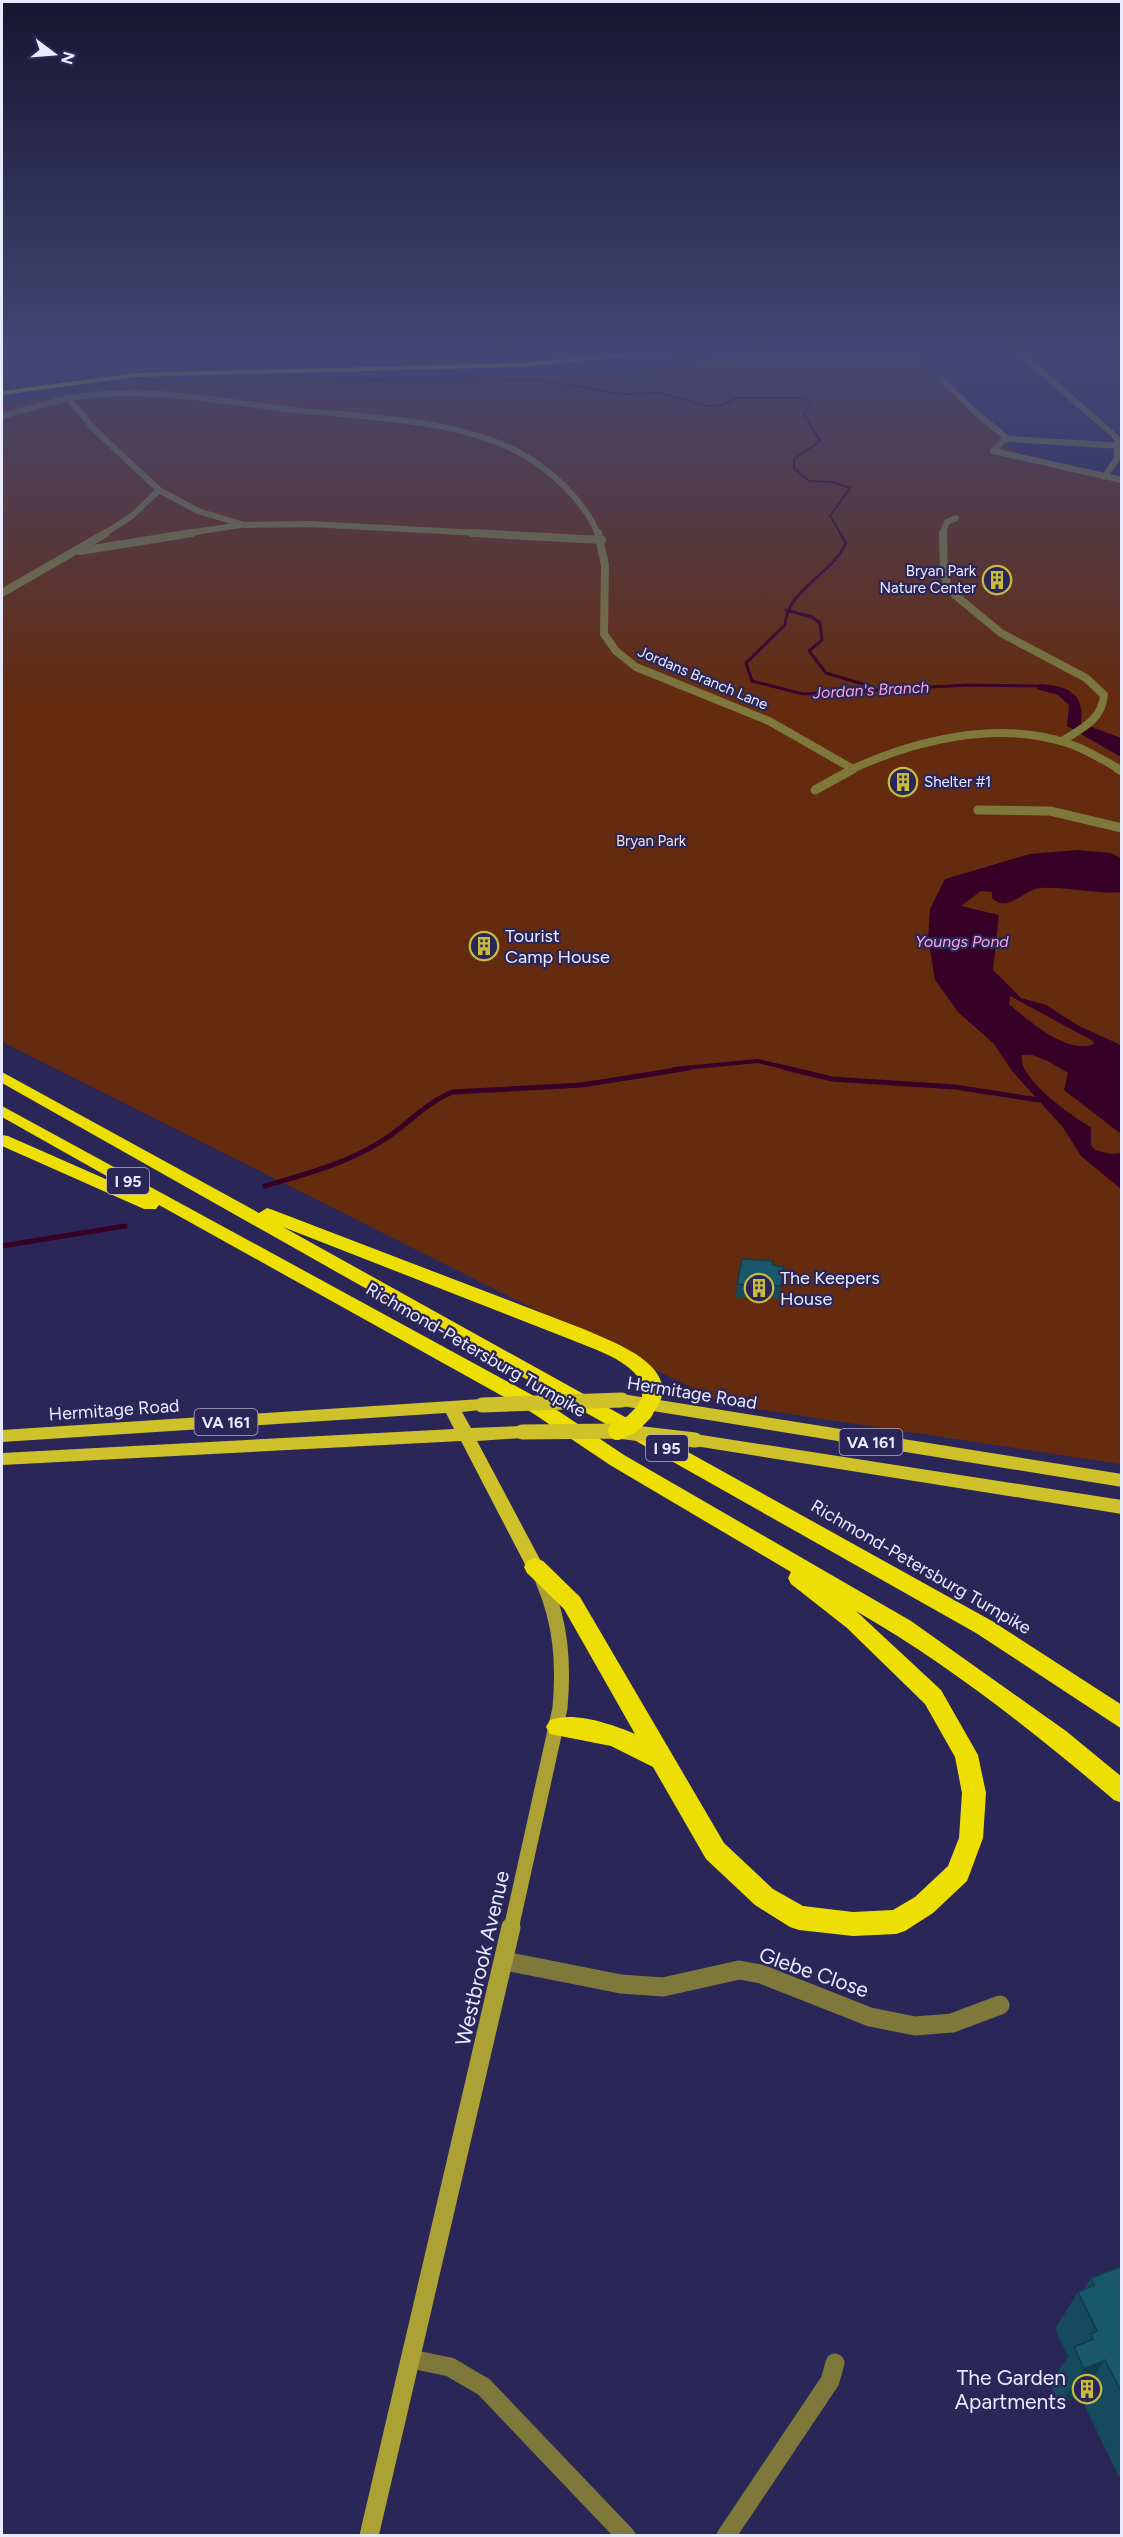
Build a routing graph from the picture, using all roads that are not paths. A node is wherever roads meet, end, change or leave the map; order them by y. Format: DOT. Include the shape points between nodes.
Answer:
graph roads {
  1 [pos="134,466"];
  2 [pos="540,466"];
  3 [pos="1055,466"];
  4 [pos="1114,466"];
  5 [pos="1104,477"];
  6 [pos="1122,480"];
  7 [pos="159,490"];
  8 [pos="956,518"];
  9 [pos="244,525"];
  10 [pos="602,540"];
  11 [pos="75,552"];
  12 [pos="2,593"];
  13 [pos="1062,741"];
  14 [pos="853,769"];
  15 [pos="1122,771"];
  16 [pos="815,790"];
  17 [pos="978,810"];
  18 [pos="1122,828"];
  19 [pos="2,1077"];
  20 [pos="2,1111"];
  21 [pos="2,1140"];
  22 [pos="204,1189"];
  23 [pos="255,1252"];
  24 [pos="451,1407"];
  25 [pos="648,1408"];
  26 [pos="617,1431"];
  27 [pos="463,1434"];
  28 [pos="2,1436"];
  29 [pos="2,1459"];
  30 [pos="1122,1480"];
  31 [pos="1122,1507"];
  32 [pos="723,1522"];
  33 [pos="535,1567"];
  34 [pos="1122,1719"];
  35 [pos="558,1727"];
  36 [pos="661,1760"];
  37 [pos="1122,1792"];
  38 [pos="505,1961"];
  39 [pos="1000,2005"];
  40 [pos="411,2359"];
  41 [pos="835,2363"];
  42 [pos="369,2535"];
  43 [pos="626,2535"];
  44 [pos="726,2535"];
  1 -- 7 [label="street"];
  2 -- 10 [label="street, Jordans Branch Lane" via="572,495"];
  3 -- 5 [label="street"];
  4 -- 5 [label="street"];
  5 -- 6 [label="street"];
  7 -- 9 [label="street" via="198,511"];
  7 -- 11 [label="street" via="144,506"];
  8 -- 13 [label="street" via="946,522 941,537 946,584 1001,633 1101,690 1105,699 1102,712"];
  9 -- 10 [label="street" via="310,524"];
  9 -- 11 [label="street"];
  10 -- 14 [label="street, Jordans Branch Lane" via="604,633 617,653 636,667 768,721"];
  11 -- 12 [label="street"];
  13 -- 14 [label="street" via="1013,734 962,735"];
  13 -- 15 [label="street"];
  14 -- 16 [label="street"];
  17 -- 18 [label="street" via="1050,811"];
  19 -- 22 [label="highway, Richmond-Petersburg Turnpike / I 95"];
  20 -- 23 [label="highway, Richmond-Petersburg Turnpike / I 95"];
  21 -- 23 [label="highway"];
  22 -- 25 [label="highway" via="618,1352 645,1369 652,1384"];
  22 -- 34 [label="highway, Richmond-Petersburg Turnpike / I 95" via="984,1627"];
  23 -- 32 [label="highway, Richmond-Petersburg Turnpike / I 95" via="538,1407 617,1460"];
  24 -- 25 [label="main road, Hermitage Road / VA 161, bridge" via="622,1400"];
  24 -- 27 [label="main road, Westbrook Avenue"];
  24 -- 28 [label="main road, Hermitage Road / VA 161"];
  25 -- 26 [label="highway, bridge" via="632,1424"];
  25 -- 30 [label="main road, Hermitage Road / VA 161"];
  26 -- 27 [label="main road, VA 161, bridge"];
  26 -- 31 [label="main road, VA 161, bridge"];
  27 -- 29 [label="main road, VA 161"];
  27 -- 33 [label="main road, Westbrook Avenue"];
  32 -- 36 [label="highway" via="855,1622 933,1697 966,1755 974,1793 971,1838 958,1873 924,1905 896,1922 853,1924 799,1918 765,1897 715,1851"];
  32 -- 37 [label="highway, Richmond-Petersburg Turnpike / I 95" via="903,1627 1058,1738"];
  33 -- 35 [label="street, Westbrook Avenue" via="559,1619 563,1670"];
  33 -- 36 [label="highway" via="572,1603"];
  35 -- 36 [label="highway" via="615,1735"];
  35 -- 38 [label="street, Westbrook Avenue"];
  38 -- 39 [label="street, Glebe Close" via="621,1984 663,1987 739,1970 761,1974 902,2025 935,2026 960,2021"];
  38 -- 40 [label="street, Westbrook Avenue"];
  40 -- 42 [label="street, Westbrook Avenue"];
  40 -- 43 [label="street" via="450,2367 484,2387"];
  41 -- 44 [label="street" via="830,2382"];
}
